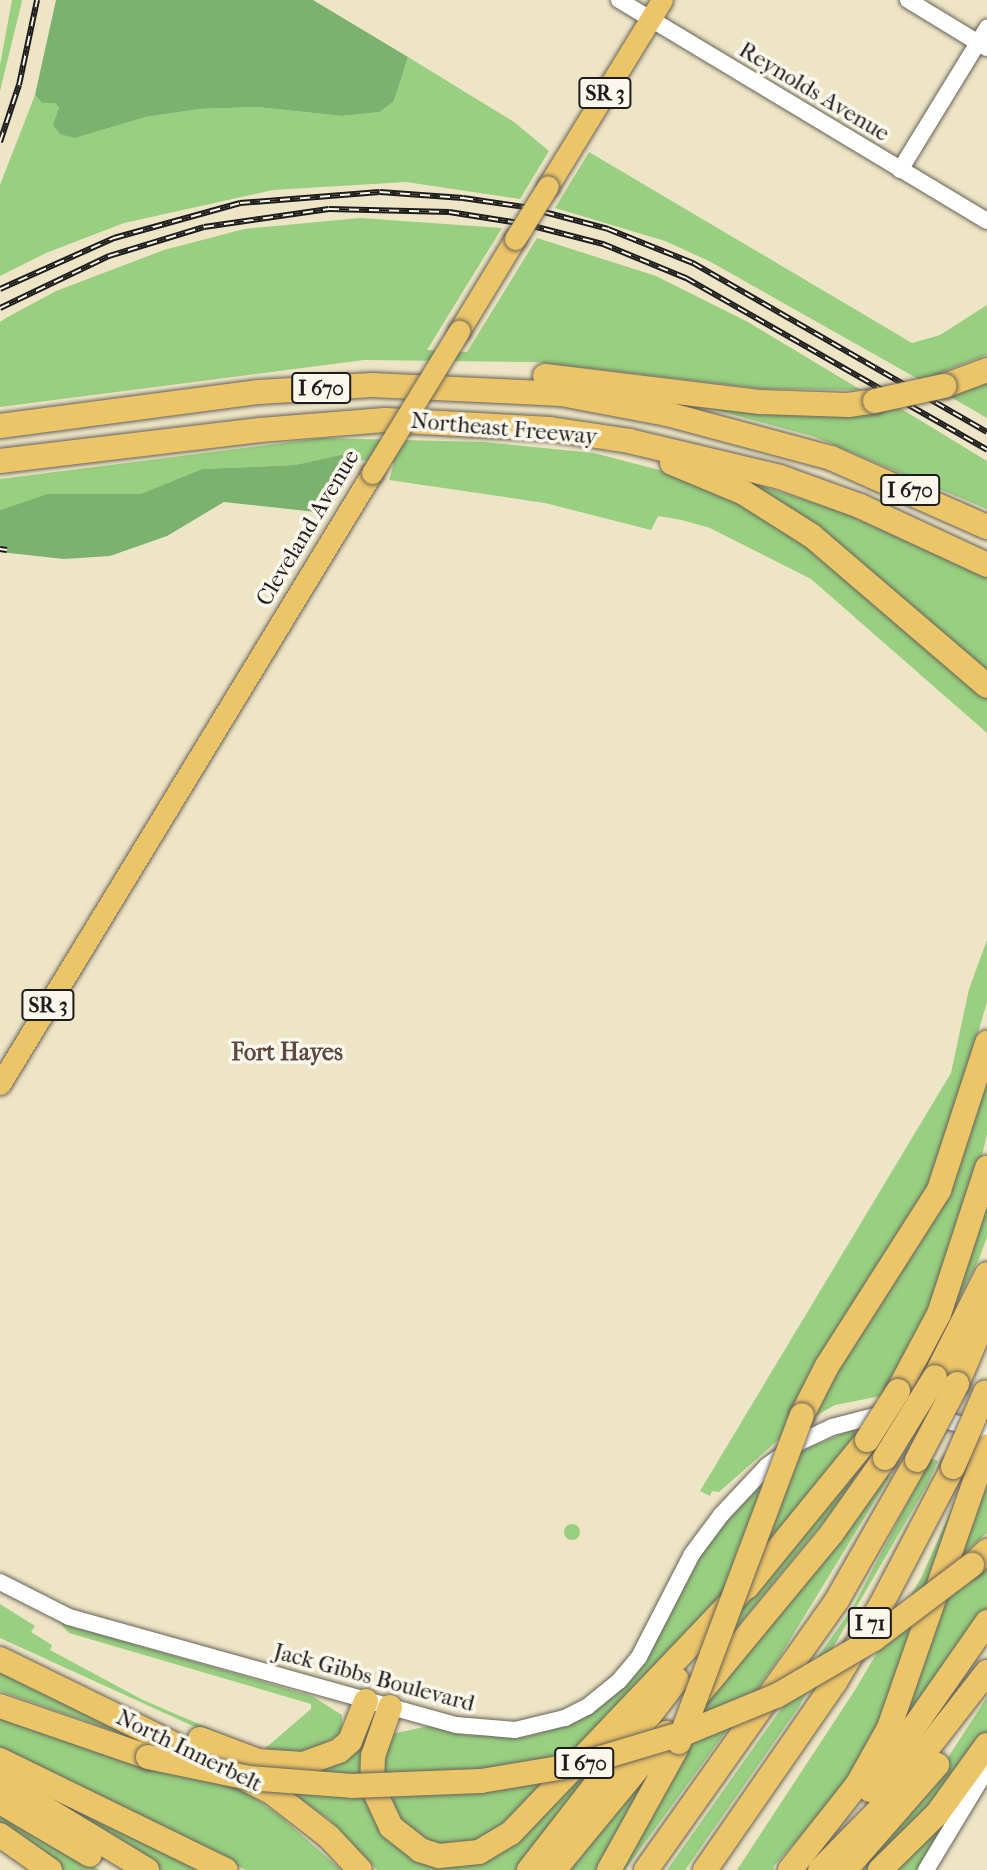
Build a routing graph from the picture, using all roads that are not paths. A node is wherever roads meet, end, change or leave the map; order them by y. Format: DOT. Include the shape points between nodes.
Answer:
graph roads {
  1 [pos="619,0"];
  2 [pos="662,0"];
  3 [pos="908,0"];
  4 [pos="650,20"];
  5 [pos="987,28"];
  6 [pos="983,45"];
  7 [pos="900,170"];
  8 [pos="987,221"];
  9 [pos="987,369"];
  10 [pos="487,387"];
  11 [pos="0,426"];
  12 [pos="550,429"];
  13 [pos="0,461"];
  14 [pos="987,527"];
  15 [pos="987,565"];
  16 [pos="987,686"];
  17 [pos="987,1042"];
  18 [pos="0,1084"];
  19 [pos="987,1168"];
  20 [pos="987,1274"];
  21 [pos="987,1313"];
  22 [pos="946,1381"];
  23 [pos="986,1390"];
  24 [pos="987,1430"];
  25 [pos="984,1457"];
  26 [pos="979,1558"];
  27 [pos="756,1576"];
  28 [pos="0,1582"];
  29 [pos="987,1622"];
  30 [pos="0,1660"];
  31 [pos="987,1673"];
  32 [pos="61,1689"];
  33 [pos="366,1701"];
  34 [pos="0,1706"];
  35 [pos="390,1707"];
  36 [pos="987,1745"];
  37 [pos="0,1760"];
  38 [pos="987,1769"];
  39 [pos="774,1773"];
  40 [pos="0,1781"];
  41 [pos="0,1802"];
  42 [pos="0,1835"];
  43 [pos="50,1870"];
  44 [pos="117,1870"];
  45 [pos="147,1870"];
  46 [pos="226,1870"];
  47 [pos="360,1870"];
  48 [pos="529,1870"];
  49 [pos="554,1870"];
  50 [pos="609,1870"];
  51 [pos="646,1870"];
  52 [pos="705,1870"];
  53 [pos="726,1870"];
  54 [pos="791,1870"];
  55 [pos="820,1870"];
  56 [pos="845,1870"];
  57 [pos="880,1870"];
  58 [pos="926,1870"];
  1 -- 4 [label="street, Reynolds Avenue"];
  2 -- 4 [label="main road, Cleveland Avenue / SR 3"];
  3 -- 6 [label="street"];
  4 -- 7 [label="street, Reynolds Avenue"];
  4 -- 18 [label="main road, Cleveland Avenue / SR 3, bridge"];
  5 -- 6 [label="street"];
  6 -- 7 [label="street"];
  7 -- 8 [label="street, Reynolds Avenue"];
  9 -- 10 [label="highway, bridge" via="944,386 875,401 760,402 522,374"];
  10 -- 11 [label="highway, Northeast Freeway / I 670" via="372,385 259,393"];
  10 -- 14 [label="highway, Northeast Freeway / I 670" via="561,394 743,432 844,463"];
  12 -- 13 [label="highway, Northeast Freeway" via="385,421 260,430"];
  12 -- 15 [label="highway, Northeast Freeway" via="629,441 780,478 860,506"];
  12 -- 16 [label="highway" via="666,461 780,513 842,558"];
  17 -- 50 [label="highway, bridge" via="939,1190 827,1366 802,1415 676,1749"];
  19 -- 27 [label="highway, bridge" via="939,1314 898,1391 867,1440"];
  20 -- 22 [label="highway"];
  21 -- 22 [label="highway, I 71"];
  22 -- 49 [label="highway, bridge" via="832,1533"];
  22 -- 51 [label="highway, I 71, bridge" via="917,1460 838,1600"];
  23 -- 39 [label="highway, I 71, bridge" via="953,1466 881,1605"];
  24 -- 35 [label="street, Jack Gibbs Boulevard" via="928,1417 882,1414 832,1427 784,1453 751,1481 703,1538 629,1670 598,1699 565,1718 489,1731"];
  25 -- 54 [label="highway" via="889,1728 857,1785"];
  26 -- 34 [label="highway, I 670, bridge" via="874,1639 778,1695 688,1732 577,1765 481,1781 352,1786 249,1778 149,1757"];
  27 -- 35 [label="highway" via="511,1833 486,1850 439,1856 420,1850 391,1827 372,1786 373,1756"];
  27 -- 48 [label="highway"];
  28 -- 33 [label="street, Jack Gibbs Boulevard" via="69,1617"];
  29 -- 54 [label="highway" via="886,1770 842,1822"];
  30 -- 32 [label="highway, North Innerbelt"];
  31 -- 55 [label="highway" via="903,1781"];
  31 -- 56 [label="highway" via="930,1775"];
  32 -- 33 [label="highway" via="277,1764 312,1762 339,1751 356,1731"];
  32 -- 47 [label="highway, North Innerbelt" via="270,1791 329,1837"];
  33 -- 35 [label="street, Jack Gibbs Boulevard"];
  36 -- 57 [label="highway" via="937,1814"];
  37 -- 46 [label="highway"];
  38 -- 58 [label="street"];
  39 -- 52 [label="highway, I 71"];
  39 -- 53 [label="highway" via="766,1808"];
  40 -- 45 [label="highway"];
  41 -- 44 [label="highway"];
  42 -- 43 [label="highway"];
}
